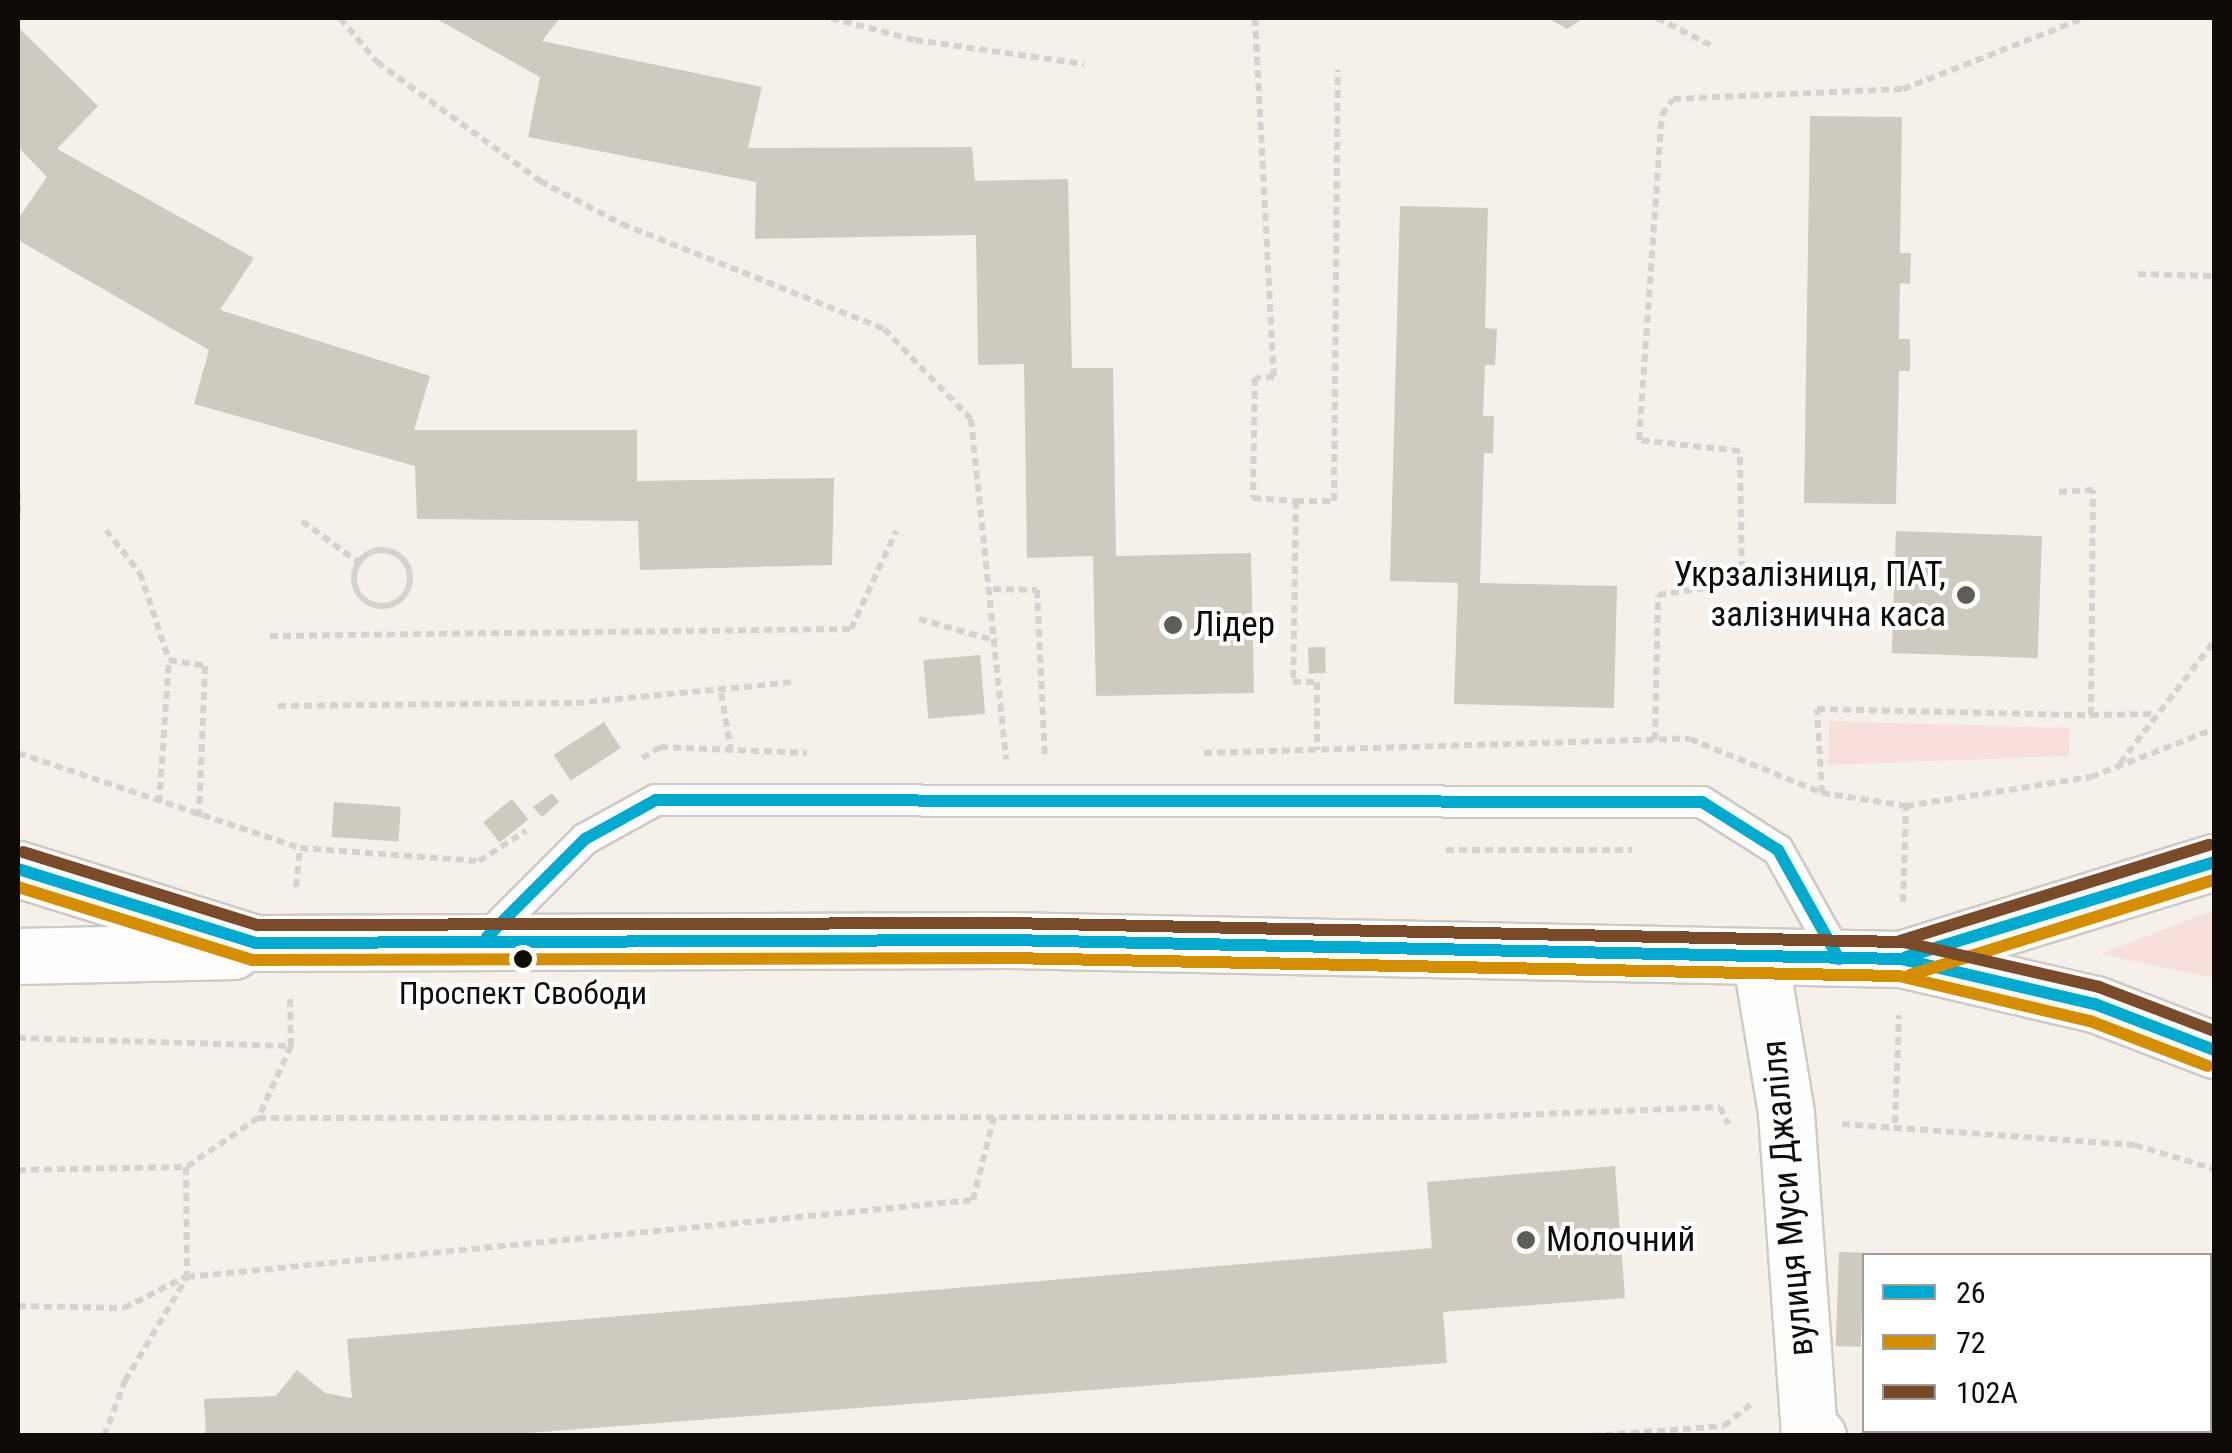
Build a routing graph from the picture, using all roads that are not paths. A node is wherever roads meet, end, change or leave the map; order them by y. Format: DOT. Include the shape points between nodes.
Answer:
graph roads {
  1 [pos="2214,862"];
  2 [pos="18,869"];
  3 [pos="487,937"];
  4 [pos="272,944"];
  5 [pos="18,956"];
  6 [pos="1760,957"];
  7 [pos="1838,959"];
  8 [pos="1901,959"];
  9 [pos="2214,1050"];
  10 [pos="1818,1436"];
  1 -- 8 [label="street"];
  2 -- 4 [label="street"];
  3 -- 4 [label="street"];
  3 -- 6 [label="street"];
  3 -- 7 [label="lane" via="585,838 656,800 1702,802 1778,850"];
  4 -- 5 [label="street" via="230,952"];
  6 -- 7 [label="street"];
  6 -- 10 [label="street, вулиця Муси Джаліля" via="1762,1135 1809,1430"];
  7 -- 8 [label="street"];
  8 -- 9 [label="street" via="2095,1004"];
}
